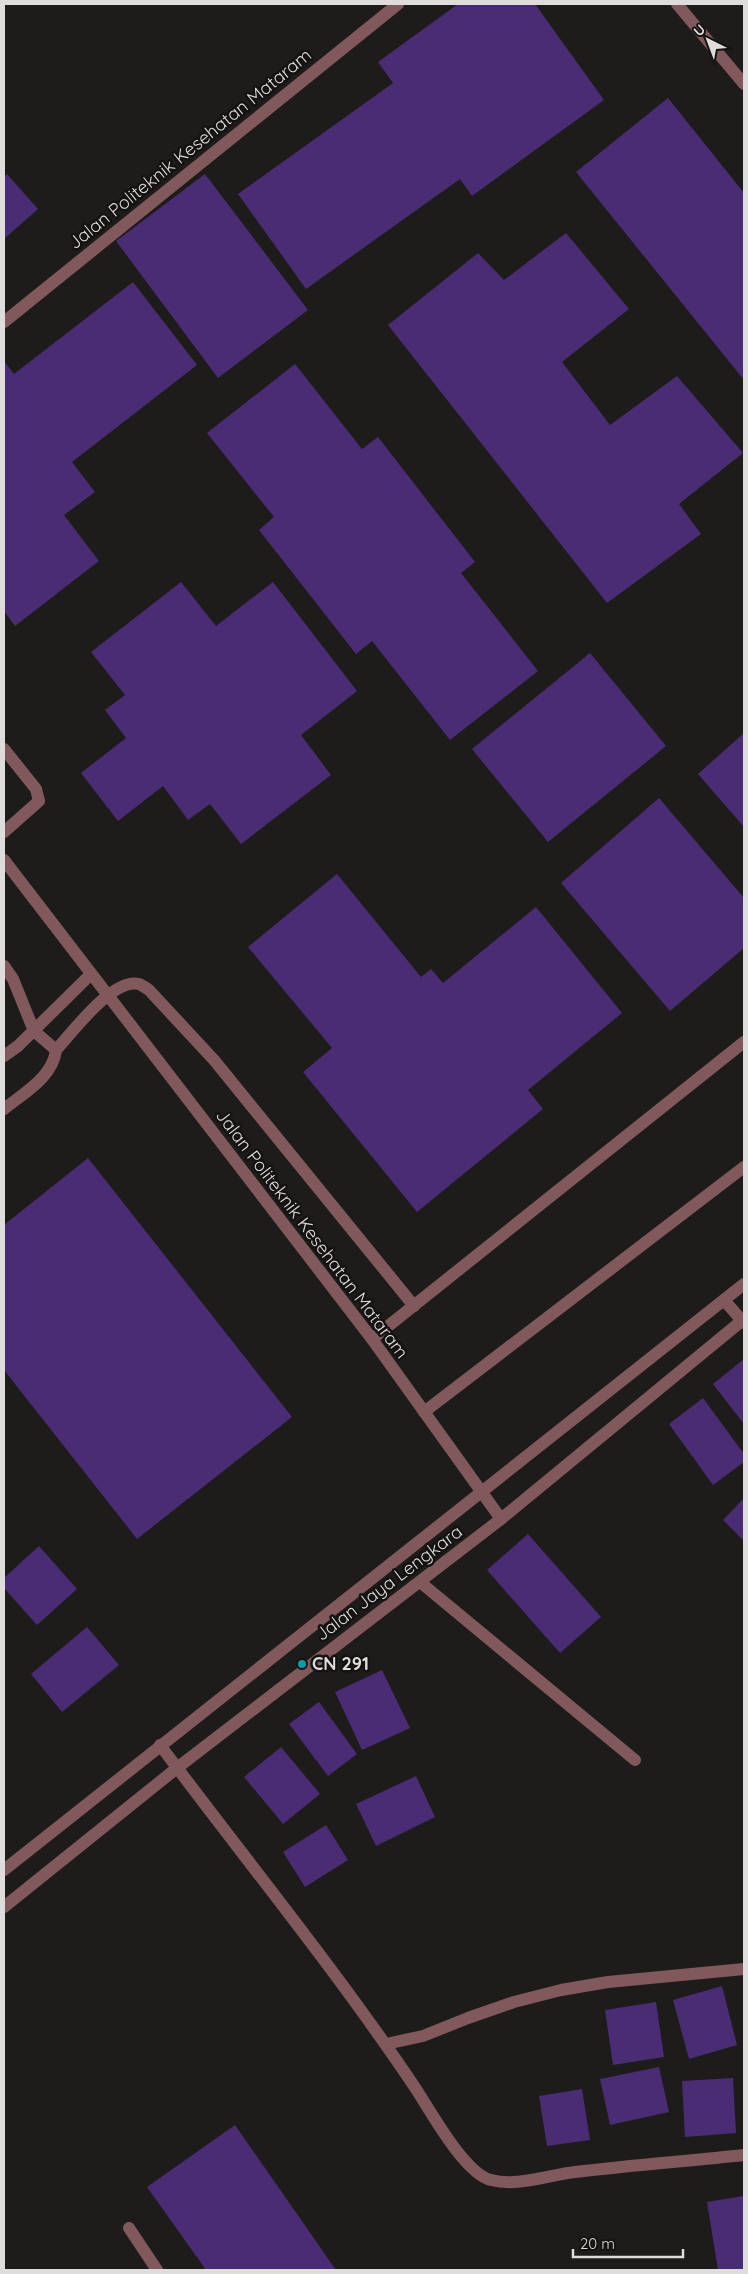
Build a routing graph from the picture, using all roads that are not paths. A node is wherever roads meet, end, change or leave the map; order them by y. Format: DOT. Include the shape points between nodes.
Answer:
graph roads {
  1 [pos="398,4"];
  2 [pos="677,4"];
  3 [pos="744,84"];
  4 [pos="4,322"];
  5 [pos="4,749"];
  6 [pos="4,832"];
  7 [pos="4,860"];
  8 [pos="4,966"];
  9 [pos="91,974"];
  10 [pos="107,994"];
  11 [pos="34,1031"];
  12 [pos="744,1042"];
  13 [pos="56,1050"];
  14 [pos="4,1056"];
  15 [pos="4,1109"];
  16 [pos="744,1167"];
  17 [pos="744,1284"];
  18 [pos="724,1300"];
  19 [pos="414,1306"];
  20 [pos="743,1321"];
  21 [pos="372,1340"];
  22 [pos="424,1412"];
  23 [pos="482,1493"];
  24 [pos="501,1520"];
  25 [pos="420,1582"];
  26 [pos="160,1745"];
  27 [pos="634,1760"];
  28 [pos="176,1768"];
  29 [pos="4,1870"];
  30 [pos="4,1907"];
  31 [pos="744,1970"];
  32 [pos="386,2044"];
  33 [pos="744,2155"];
  34 [pos="129,2228"];
  35 [pos="157,2270"];
  1 -- 4 [label="street, Jalan Politeknik Kesehatan Mataram"];
  2 -- 3 [label="street"];
  5 -- 6 [label="street" via="36,789 39,801"];
  7 -- 9 [label="street, Jalan Politeknik Kesehatan Mataram"];
  8 -- 11 [label="street" via="13,979"];
  9 -- 10 [label="street, Jalan Politeknik Kesehatan Mataram"];
  9 -- 11 [label="street"];
  10 -- 13 [label="street"];
  10 -- 19 [label="street" via="127,984 138,984 149,990 214,1060"];
  10 -- 21 [label="street, Jalan Politeknik Kesehatan Mataram"];
  11 -- 13 [label="street"];
  11 -- 14 [label="street"];
  12 -- 19 [label="street"];
  13 -- 15 [label="street" via="49,1071"];
  16 -- 22 [label="street"];
  17 -- 18 [label="street, Jalan Jaya Lengkara"];
  18 -- 20 [label="street"];
  18 -- 23 [label="street, Jalan Jaya Lengkara"];
  19 -- 21 [label="street"];
  20 -- 24 [label="street, Jalan Jaya Lengkara"];
  21 -- 22 [label="street, Jalan Politeknik Kesehatan Mataram"];
  22 -- 23 [label="street, Jalan Politeknik Kesehatan Mataram"];
  23 -- 24 [label="street, Jalan Politeknik Kesehatan Mataram"];
  23 -- 26 [label="street, Jalan Jaya Lengkara"];
  24 -- 25 [label="street, Jalan Jaya Lengkara"];
  25 -- 27 [label="street"];
  25 -- 28 [label="street, Jalan Jaya Lengkara"];
  26 -- 28 [label="street"];
  26 -- 29 [label="street, Jalan Jaya Lengkara"];
  28 -- 30 [label="street, Jalan Jaya Lengkara"];
  28 -- 32 [label="street"];
  31 -- 32 [label="street" via="608,1982 561,1990 514,2002 423,2036"];
  32 -- 33 [label="street" via="471,2168 493,2181 522,2181 573,2172"];
  34 -- 35 [label="street"];
}
